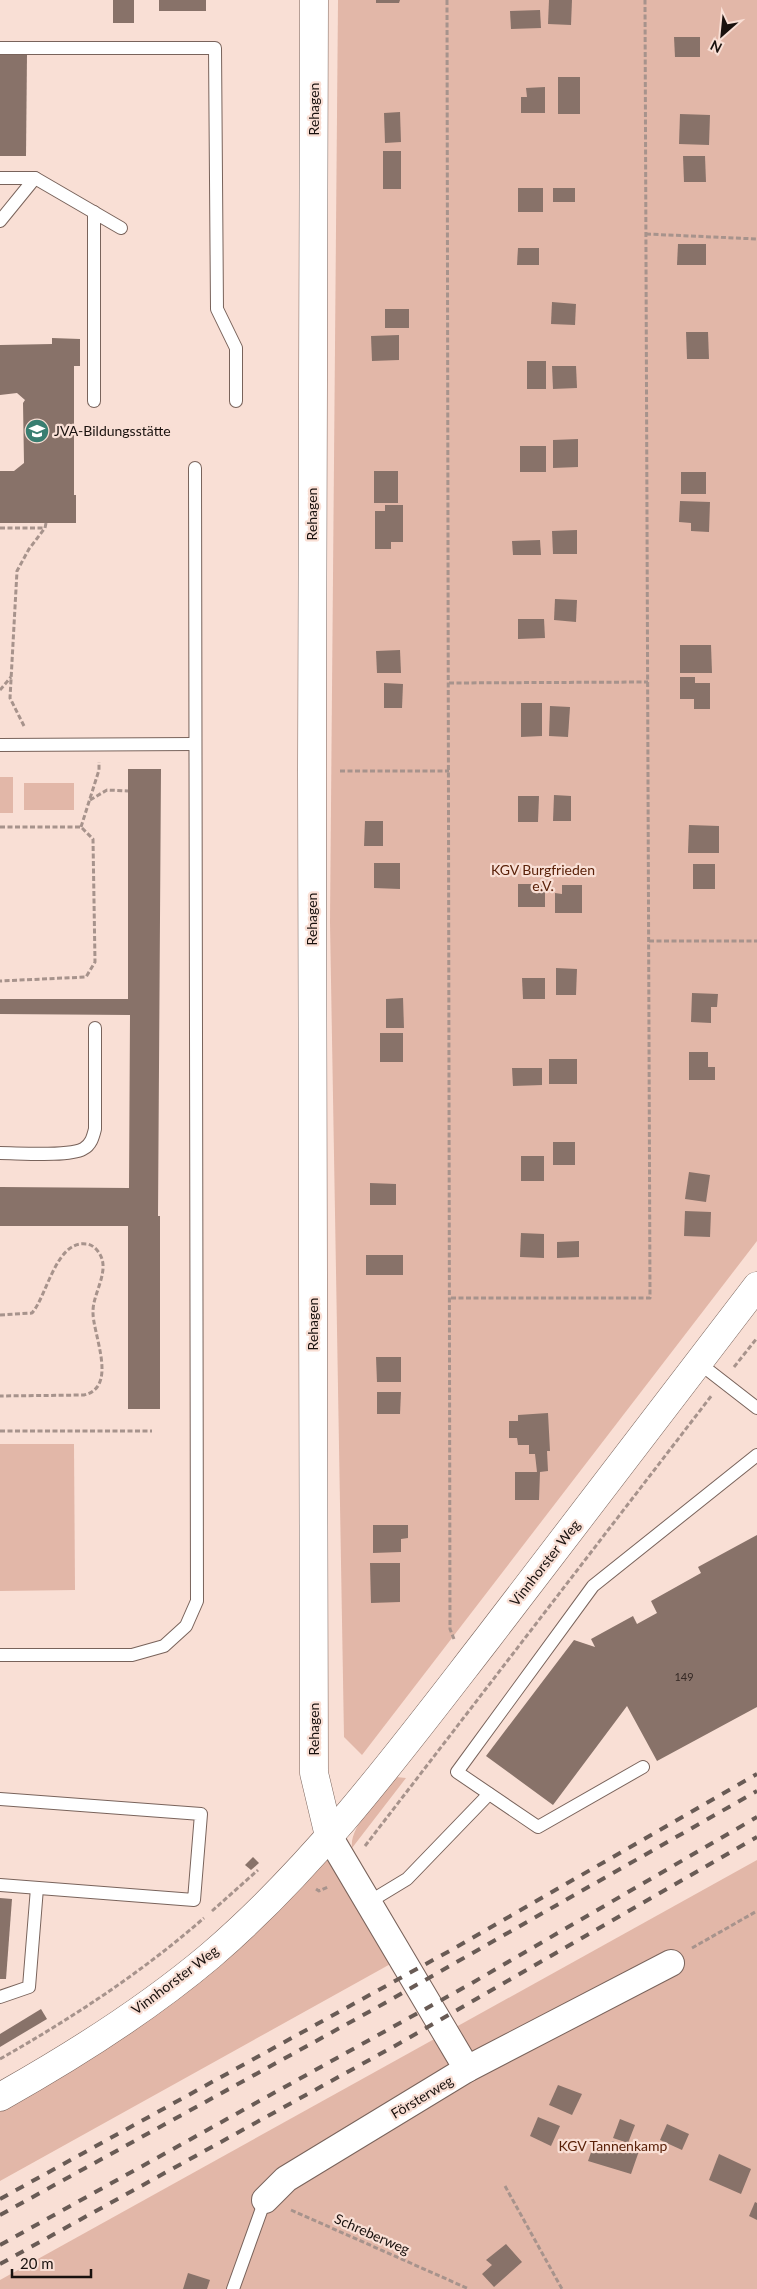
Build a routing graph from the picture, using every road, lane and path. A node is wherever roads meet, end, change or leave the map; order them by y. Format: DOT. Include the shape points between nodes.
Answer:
graph roads {
  1 [pos="314,0"];
  2 [pos="447,0"];
  3 [pos="645,0"];
  4 [pos="0,48"];
  5 [pos="0,178"];
  6 [pos="35,178"];
  7 [pos="94,212"];
  8 [pos="0,221"];
  9 [pos="121,228"];
  10 [pos="646,234"];
  11 [pos="757,239"];
  12 [pos="94,401"];
  13 [pos="236,401"];
  14 [pos="195,468"];
  15 [pos="46,523"];
  16 [pos="0,528"];
  17 [pos="45,528"];
  18 [pos="11,676"];
  19 [pos="648,682"];
  20 [pos="449,683"];
  21 [pos="0,690"];
  22 [pos="195,744"];
  23 [pos="0,745"];
  24 [pos="33,745"];
  25 [pos="100,770"];
  26 [pos="312,771"];
  27 [pos="449,771"];
  28 [pos="128,791"];
  29 [pos="90,800"];
  30 [pos="0,827"];
  31 [pos="81,827"];
  32 [pos="649,941"];
  33 [pos="757,941"];
  34 [pos="0,981"];
  35 [pos="95,1028"];
  36 [pos="0,1153"];
  37 [pos="757,1286"];
  38 [pos="451,1298"];
  39 [pos="0,1315"];
  40 [pos="757,1338"];
  41 [pos="699,1362"];
  42 [pos="722,1382"];
  43 [pos="0,1396"];
  44 [pos="757,1408"];
  45 [pos="0,1431"];
  46 [pos="152,1431"];
  47 [pos="756,1458"];
  48 [pos="456,1644"];
  49 [pos="0,1655"];
  50 [pos="643,1767"];
  51 [pos="489,1794"];
  52 [pos="0,1799"];
  53 [pos="329,1836"];
  54 [pos="266,1864"];
  55 [pos="349,1867"];
  56 [pos="0,1886"];
  57 [pos="38,1888"];
  58 [pos="370,1902"];
  59 [pos="757,1911"];
  60 [pos="671,1963"];
  61 [pos="0,1998"];
  62 [pos="0,2059"];
  63 [pos="467,2069"];
  64 [pos="0,2097"];
  65 [pos="505,2186"];
  66 [pos="265,2200"];
  67 [pos="232,2289"];
  68 [pos="469,2289"];
  69 [pos="562,2289"];
  1 -- 26 [label="street, Rehagen"];
  2 -- 20 [label="path"];
  3 -- 10 [label="path"];
  4 -- 13 [label="lane" via="215,48 217,309 236,348"];
  5 -- 6 [label="lane"];
  6 -- 7 [label="lane"];
  6 -- 8 [label="lane"];
  7 -- 9 [label="lane"];
  7 -- 12 [label="lane"];
  10 -- 11 [label="path"];
  10 -- 19 [label="path"];
  14 -- 22 [label="lane"];
  15 -- 17 [label="path"];
  16 -- 17 [label="path"];
  17 -- 18 [label="path" via="17,571"];
  18 -- 21 [label="path"];
  18 -- 24 [label="path" via="10,698"];
  19 -- 20 [label="path"];
  19 -- 32 [label="path"];
  20 -- 27 [label="path"];
  22 -- 24 [label="lane"];
  22 -- 49 [label="lane" via="197,1601 186,1626 164,1646 132,1654"];
  23 -- 24 [label="lane"];
  25 -- 29 [label="path"];
  26 -- 27 [label="path"];
  26 -- 53 [label="street, Rehagen" via="314,1773"];
  27 -- 38 [label="path"];
  28 -- 29 [label="path" via="107,790"];
  29 -- 31 [label="path"];
  30 -- 31 [label="path"];
  31 -- 34 [label="path" via="93,839 94,962 86,977"];
  32 -- 33 [label="path"];
  32 -- 38 [label="path" via="650,1298"];
  35 -- 36 [label="lane" via="95,1129 91,1142 84,1149 72,1153"];
  37 -- 41 [label="street, Vinnhorster Weg"];
  38 -- 48 [label="path" via="450,1629"];
  39 -- 43 [label="path" via="32,1313 38,1307 50,1275 76,1245 91,1245 102,1258 93,1313 103,1366 95,1389 84,1395"];
  40 -- 42 [label="path"];
  41 -- 42 [label="lane"];
  41 -- 53 [label="street, Vinnhorster Weg" via="378,1780"];
  42 -- 44 [label="lane"];
  42 -- 55 [label="path"];
  45 -- 46 [label="path"];
  47 -- 51 [label="lane" via="593,1586 458,1772"];
  50 -- 51 [label="lane" via="538,1827"];
  51 -- 58 [label="lane" via="406,1880"];
  52 -- 57 [label="lane" via="200,1814 194,1900"];
  53 -- 55 [label="street"];
  53 -- 64 [label="street, Vinnhorster Weg" via="258,1912 208,1957 94,2040"];
  54 -- 62 [label="path" via="169,1949 91,2005"];
  55 -- 58 [label="street"];
  56 -- 57 [label="lane"];
  57 -- 61 [label="lane" via="29,1987"];
  58 -- 63 [label="street"];
  59 -- 60 [label="path"];
  60 -- 63 [label="street, Försterweg"];
  63 -- 66 [label="street, Försterweg" via="286,2179"];
  65 -- 69 [label="path"];
  66 -- 67 [label="lane, Försterweg"];
  66 -- 68 [label="path, Schreberweg"];
}
